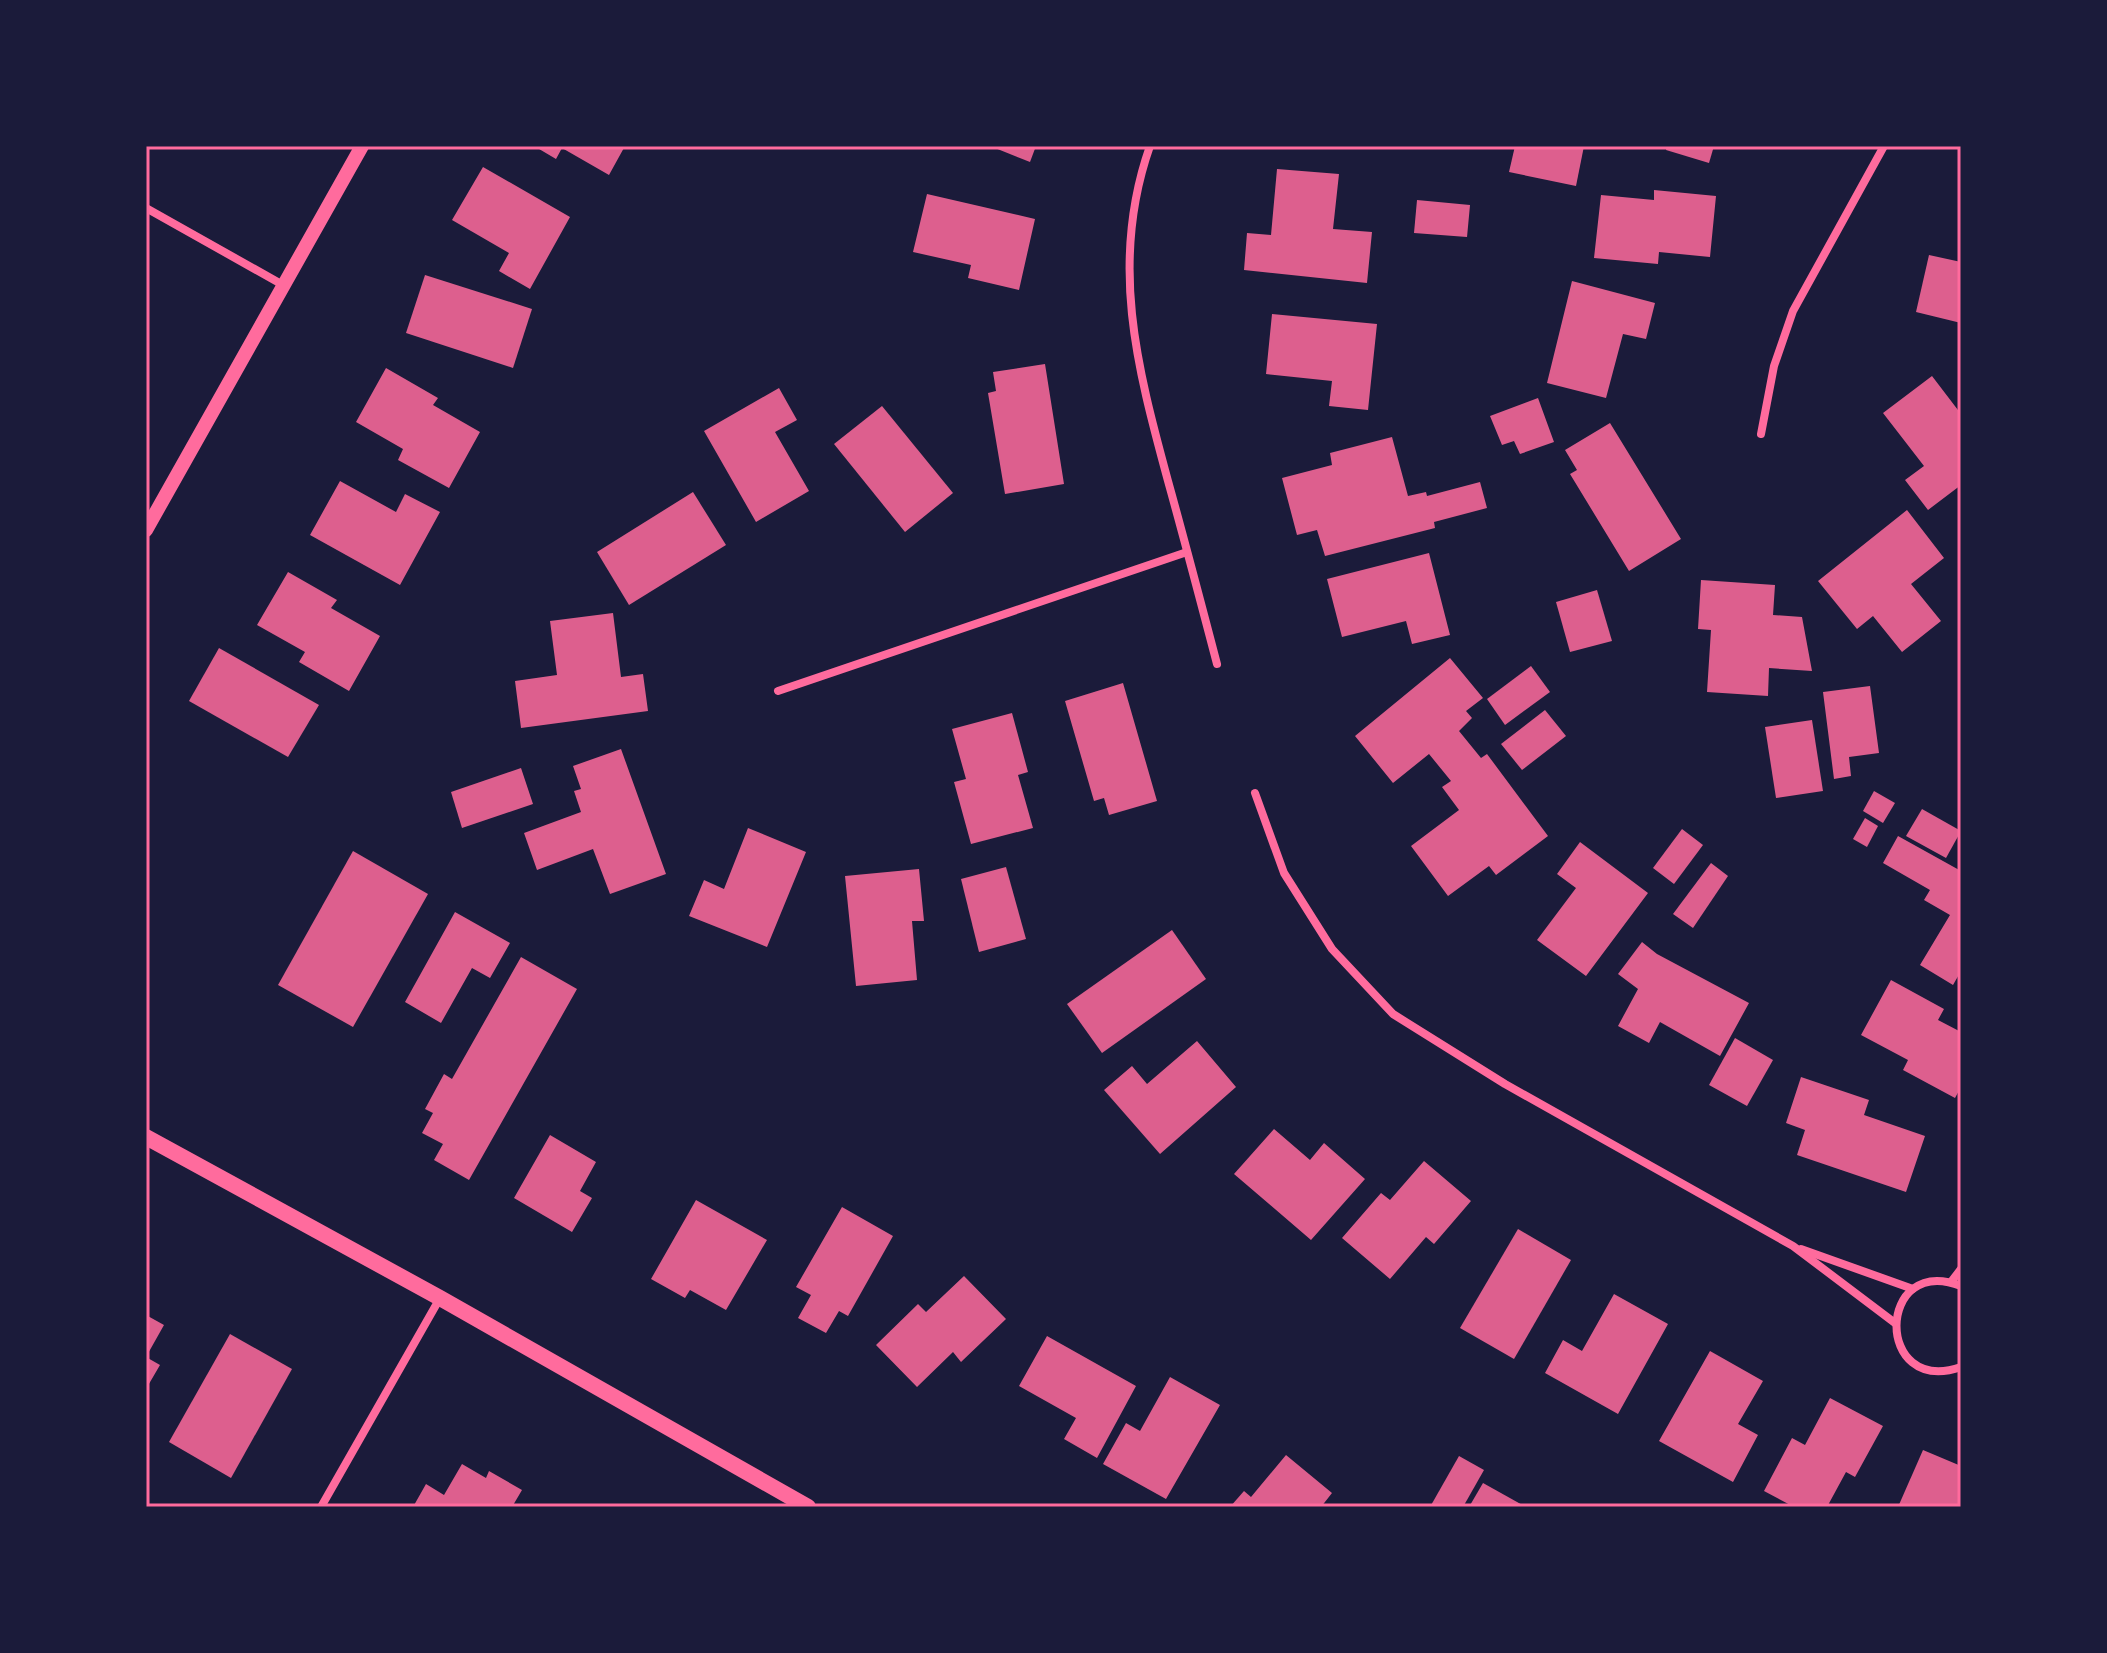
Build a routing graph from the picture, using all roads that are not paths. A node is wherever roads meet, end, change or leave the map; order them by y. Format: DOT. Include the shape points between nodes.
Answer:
graph roads {
  1 [pos="362,146"];
  2 [pos="1150,146"];
  3 [pos="1884,146"];
  4 [pos="146,208"];
  5 [pos="283,285"];
  6 [pos="1761,434"];
  7 [pos="146,530"];
  8 [pos="1187,552"];
  9 [pos="1217,664"];
  10 [pos="778,691"];
  11 [pos="1255,793"];
  12 [pos="146,1137"];
  13 [pos="1793,1246"];
  14 [pos="1961,1269"];
  15 [pos="1951,1282"];
  16 [pos="1961,1286"];
  17 [pos="1913,1289"];
  18 [pos="440,1298"];
  19 [pos="1895,1323"];
  20 [pos="1961,1367"];
  21 [pos="321,1507"];
  22 [pos="808,1507"];
  1 -- 5 [label="street"];
  2 -- 8 [label="street" via="1129,230 1129,293 1139,373"];
  3 -- 6 [label="street" via="1793,311 1774,366"];
  4 -- 5 [label="street"];
  5 -- 7 [label="street"];
  8 -- 9 [label="street"];
  8 -- 10 [label="street"];
  11 -- 13 [label="street" via="1284,873 1332,949 1393,1014 1505,1084"];
  12 -- 18 [label="main road"];
  13 -- 17 [label="street"];
  13 -- 19 [label="street"];
  14 -- 15 [label="street"];
  15 -- 16 [label="street"];
  15 -- 17 [label="street" via="1931,1281"];
  17 -- 19 [label="street"];
  18 -- 21 [label="street"];
  18 -- 22 [label="main road"];
  19 -- 20 [label="street" via="1899,1346 1915,1364 1938,1371"];
}
